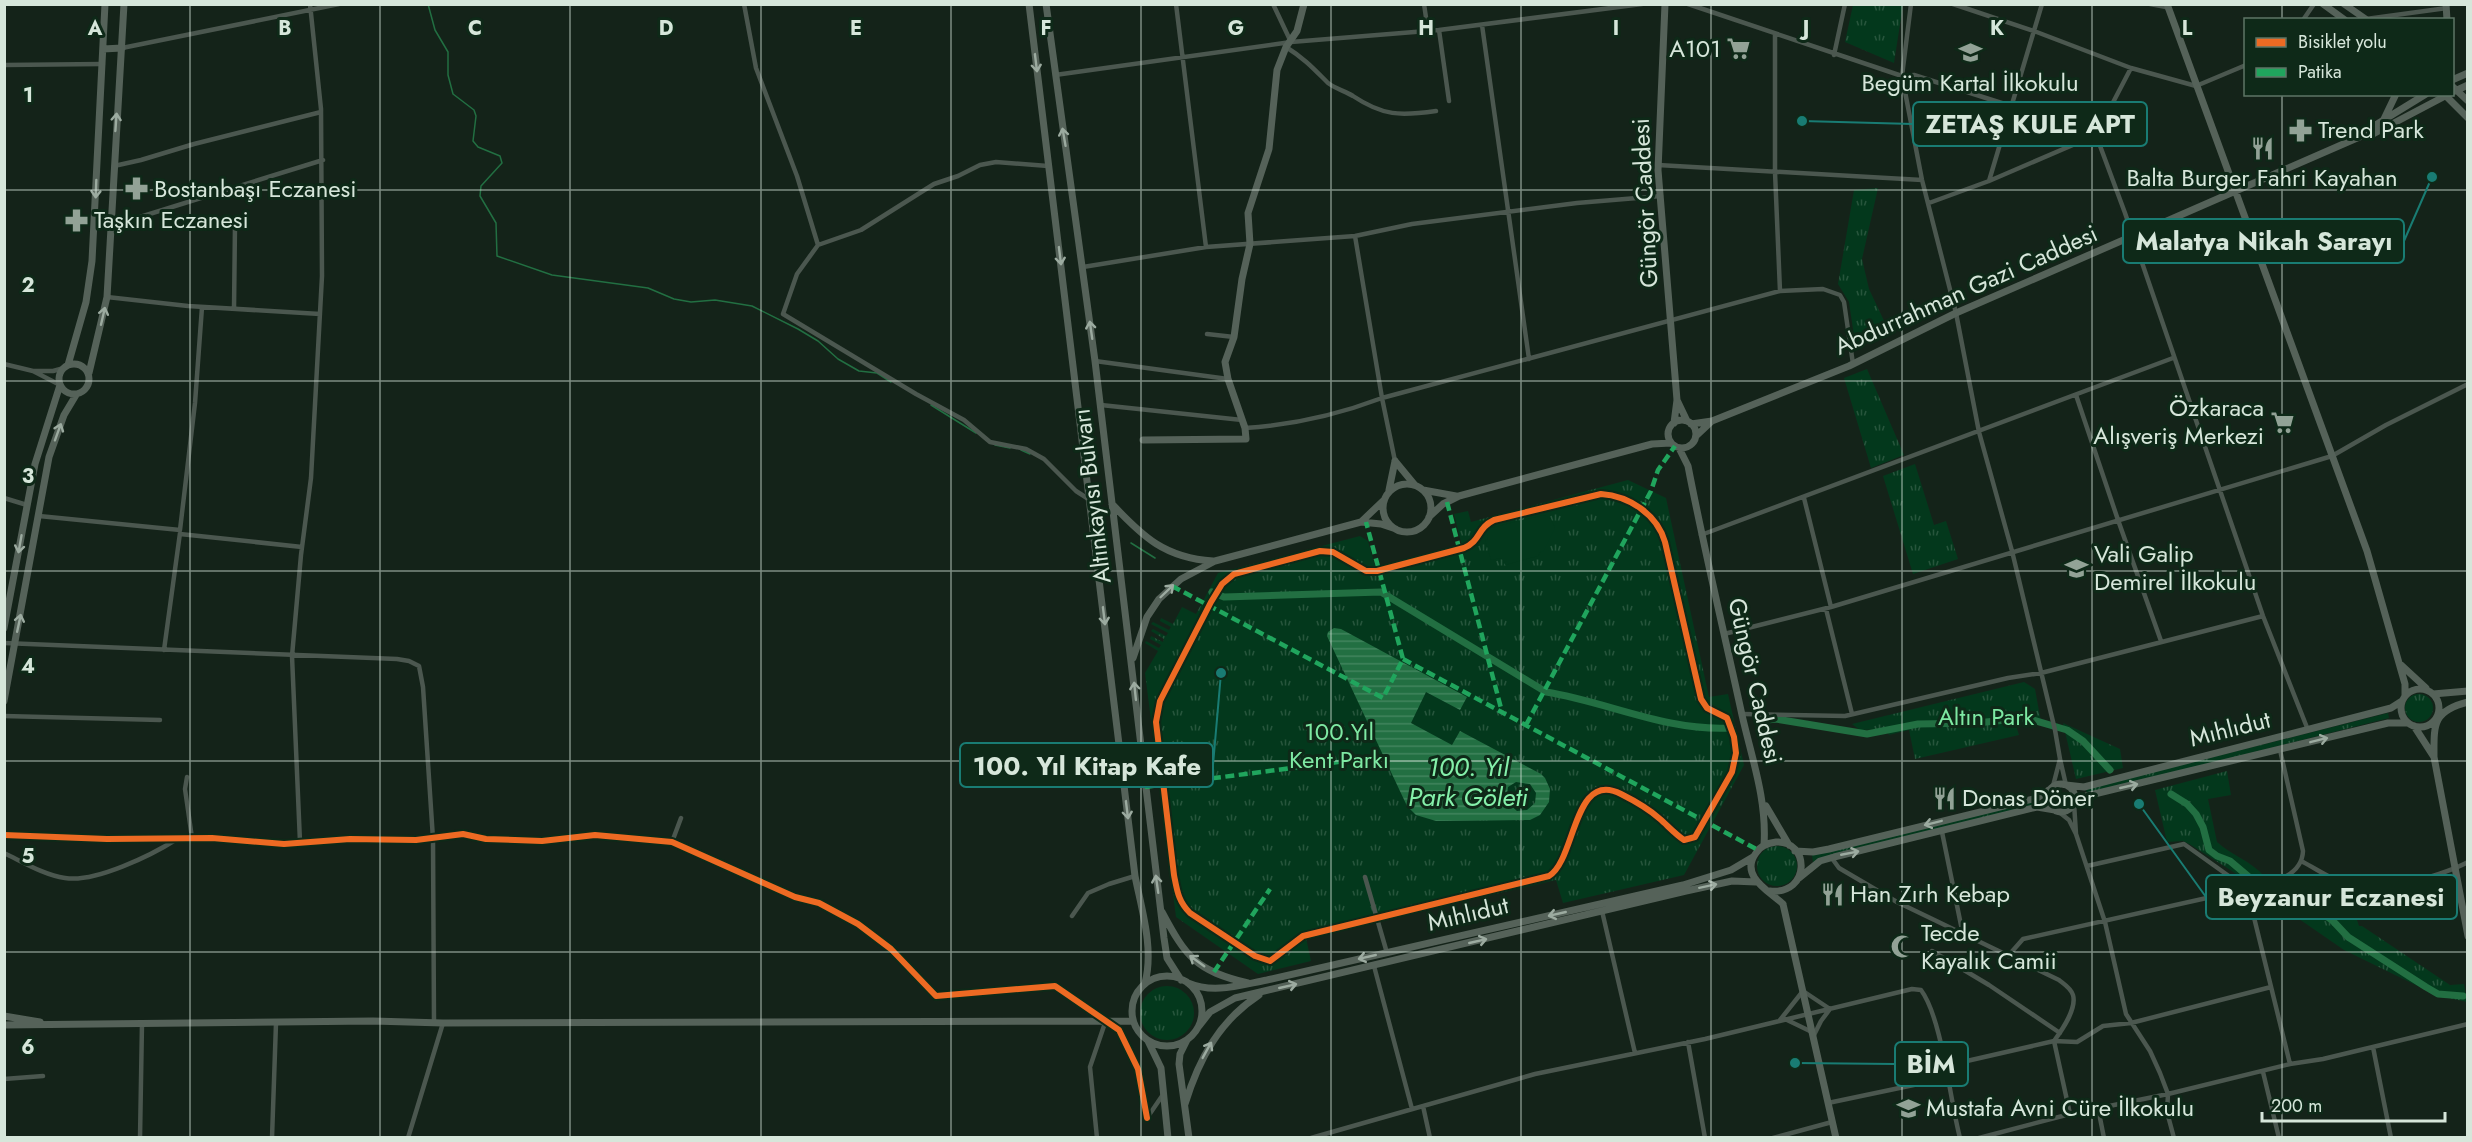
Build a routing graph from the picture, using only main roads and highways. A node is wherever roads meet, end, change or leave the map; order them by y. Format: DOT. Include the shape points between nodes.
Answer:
graph roads {
  1 [pos="105,4"];
  2 [pos="124,4"];
  3 [pos="1030,4"];
  4 [pos="1044,4"];
  5 [pos="1304,4"];
  6 [pos="1665,4"];
  7 [pos="2323,4"];
  8 [pos="2344,4"];
  9 [pos="2167,6"];
  10 [pos="2342,18"];
  11 [pos="2365,18"];
  12 [pos="122,48"];
  13 [pos="103,49"];
  14 [pos="2468,73"];
  15 [pos="2454,79"];
  16 [pos="2468,85"];
  17 [pos="2454,90"];
  18 [pos="2454,94"];
  19 [pos="2396,96"];
  20 [pos="2423,96"];
  21 [pos="2443,96"];
  22 [pos="2453,96"];
  23 [pos="2468,101"];
  24 [pos="2468,118"];
  25 [pos="2382,122"];
  26 [pos="2364,135"];
  27 [pos="2236,192"];
  28 [pos="66,366"];
  29 [pos="88,373"];
  30 [pos="60,386"];
  31 [pos="76,394"];
  32 [pos="1677,400"];
  33 [pos="1712,421"];
  34 [pos="1674,423"];
  35 [pos="1689,423"];
  36 [pos="1668,430"];
  37 [pos="1696,436"];
  38 [pos="1143,440"];
  39 [pos="1671,443"];
  40 [pos="1652,444"];
  41 [pos="1691,444"];
  42 [pos="1678,448"];
  43 [pos="1688,465"];
  44 [pos="1419,488"];
  45 [pos="1459,496"];
  46 [pos="1386,497"];
  47 [pos="1112,504"];
  48 [pos="1429,517"];
  49 [pos="1361,522"];
  50 [pos="1396,529"];
  51 [pos="1215,561"];
  52 [pos="4,628"];
  53 [pos="1132,661"];
  54 [pos="2399,663"];
  55 [pos="2468,691"];
  56 [pos="2431,692"];
  57 [pos="2403,698"];
  58 [pos="4,701"];
  59 [pos="2468,702"];
  60 [pos="2439,716"];
  61 [pos="2411,724"];
  62 [pos="2434,757"];
  63 [pos="2066,785"];
  64 [pos="2051,788"];
  65 [pos="1764,800"];
  66 [pos="2074,803"];
  67 [pos="2057,811"];
  68 [pos="1764,845"];
  69 [pos="1792,848"];
  70 [pos="1753,857"];
  71 [pos="1799,878"];
  72 [pos="1756,882"];
  73 [pos="1791,886"];
  74 [pos="1770,891"];
  75 [pos="1783,904"];
  76 [pos="1160,907"];
  77 [pos="2468,936"];
  78 [pos="1184,981"];
  79 [pos="1144,983"];
  80 [pos="1251,983"];
  81 [pos="1263,992"];
  82 [pos="4,1016"];
  83 [pos="1133,1021"];
  84 [pos="49,1023"];
  85 [pos="4,1025"];
  86 [pos="1199,1026"];
  87 [pos="1188,1039"];
  88 [pos="1148,1041"];
  89 [pos="1185,1104"];
  90 [pos="1168,1137"];
  91 [pos="1190,1137"];
  92 [pos="1836,1137"];
  1 -- 13 [label="main road"];
  2 -- 12 [label="main road"];
  3 -- 79 [label="main road, Altınkayısı Bulvarı, one-way" via="1135,876 1148,945 1149,967"];
  47 -- 4 [label="main road, Altınkayısı Bulvarı, one-way" via="1083,267"];
  5 -- 38 [label="main road" via="1297,31 1277,70 1269,149 1248,213 1250,244 1234,337 1225,362 1246,439"];
  6 -- 32 [label="main road, Güngör Caddesi" via="1658,165"];
  7 -- 10 [label="main road"];
  8 -- 11 [label="main road"];
  9 -- 27 [label="main road"];
  12 -- 13 [label="main road"];
  29 -- 12 [label="main road, one-way" via="107,297"];
  13 -- 28 [label="main road, one-way" via="92,261 86,302"];
  14 -- 15 [label="main road"];
  16 -- 17 [label="main road"];
  18 -- 23 [label="main road"];
  19 -- 25 [label="main road"];
  20 -- 25 [label="main road, Abdurrahman Gazi Caddesi"];
  21 -- 26 [label="main road" via="2373,134"];
  22 -- 24 [label="main road"];
  25 -- 26 [label="main road, Abdurrahman Gazi Caddesi"];
  26 -- 27 [label="main road, Abdurrahman Gazi Caddesi"];
  27 -- 33 [label="main road, Abdurrahman Gazi Caddesi" via="1956,313 1853,364"];
  27 -- 54 [label="main road" via="2367,551"];
  28 -- 29 [label="main road" via="77,364"];
  28 -- 30 [label="main road" via="59,376"];
  29 -- 31 [label="main road" via="88,387"];
  30 -- 31 [label="main road" via="67,393"];
  30 -- 52 [label="main road, one-way" via="35,464"];
  58 -- 31 [label="main road, one-way" via="49,457"];
  32 -- 34 [label="main road, Güngör Caddesi"];
  32 -- 35 [label="main road, Güngör Caddesi"];
  33 -- 35 [label="main road, Abdurrahman Gazi Caddesi"];
  33 -- 37 [label="main road, Abdurrahman Gazi Caddesi"];
  34 -- 35 [label="main road"];
  34 -- 36 [label="main road"];
  35 -- 37 [label="main road"];
  36 -- 39 [label="main road"];
  36 -- 40 [label="main road"];
  37 -- 41 [label="main road"];
  39 -- 40 [label="main road"];
  39 -- 42 [label="main road"];
  40 -- 45 [label="main road"];
  41 -- 42 [label="main road"];
  41 -- 43 [label="main road, Güngör Caddesi"];
  42 -- 43 [label="main road, Güngör Caddesi"];
  43 -- 65 [label="main road, Güngör Caddesi"];
  44 -- 45 [label="main road"];
  44 -- 46 [label="main road" via="1401,485"];
  44 -- 46 [label="main road" via="1395,461"];
  44 -- 48 [label="main road" via="1430,503"];
  45 -- 48 [label="main road"];
  46 -- 49 [label="main road"];
  46 -- 50 [label="main road" via="1385,517"];
  47 -- 51 [label="main road" via="1158,546 1188,558"];
  47 -- 53 [label="main road, Altınkayısı Bulvarı"];
  48 -- 50 [label="main road" via="1412,531"];
  49 -- 50 [label="main road"];
  49 -- 51 [label="main road"];
  53 -- 51 [label="main road, one-way" via="1147,617 1159,599 1181,579"];
  76 -- 53 [label="main road, Altınkayısı Bulvarı, one-way"];
  54 -- 56 [label="main road"];
  54 -- 57 [label="main road" via="2405,684"];
  55 -- 56 [label="main road"];
  56 -- 57 [label="main road" via="2415,689"];
  56 -- 60 [label="main road" via="2439,705"];
  57 -- 61 [label="main road" via="2401,713"];
  57 -- 63 [label="main road, Mıhlıdut" via="2391,708 2308,730 2084,787"];
  59 -- 60 [label="main road"];
  60 -- 61 [label="main road" via="2426,726"];
  60 -- 62 [label="main road" via="2433,729"];
  61 -- 62 [label="main road"];
  66 -- 61 [label="main road, Mıhlıdut, one-way" via="2086,796 2388,723"];
  62 -- 77 [label="main road"];
  63 -- 64 [label="main road"];
  63 -- 66 [label="main road" via="2075,795"];
  64 -- 67 [label="main road" via="2048,804"];
  64 -- 69 [label="main road, one-way" via="2037,798 1829,849 1813,852"];
  65 -- 68 [label="main road"];
  65 -- 69 [label="main road"];
  66 -- 67 [label="main road" via="2068,810"];
  71 -- 67 [label="main road, one-way" via="1810,867 1831,857 2037,807"];
  68 -- 69 [label="main road" via="1777,842"];
  68 -- 70 [label="main road"];
  69 -- 71 [label="main road" via="1801,866"];
  70 -- 72 [label="main road" via="1752,874"];
  70 -- 80 [label="main road, Mıhlıdut, one-way" via="1731,870 1683,885"];
  71 -- 73 [label="main road"];
  72 -- 74 [label="main road"];
  81 -- 72 [label="main road, Mıhlıdut, one-way" via="1732,881"];
  73 -- 74 [label="main road"];
  73 -- 75 [label="main road"];
  74 -- 75 [label="main road"];
  75 -- 92 [label="main road"];
  76 -- 78 [label="main road, Altınkayısı Bulvarı" via="1167,958"];
  80 -- 76 [label="main road, one-way" via="1216,973 1193,959 1177,940"];
  78 -- 79 [label="main road" via="1166,976"];
  78 -- 80 [label="main road, Mıhlıdut" via="1217,989"];
  78 -- 86 [label="main road" via="1196,991 1201,1002"];
  79 -- 83 [label="main road" via="1132,1002"];
  81 -- 86 [label="main road, Mıhlıdut" via="1221,1005"];
  89 -- 81 [label="main road, one-way" via="1212,1041 1236,1012"];
  82 -- 84 [label="main road"];
  83 -- 84 [label="main road"];
  83 -- 88 [label="main road"];
  84 -- 85 [label="main road"];
  86 -- 87 [label="main road"];
  87 -- 88 [label="main road" via="1172,1046"];
  87 -- 89 [label="main road" via="1179,1064"];
  88 -- 90 [label="main road" via="1161,1068"];
  89 -- 91 [label="main road"];
}
